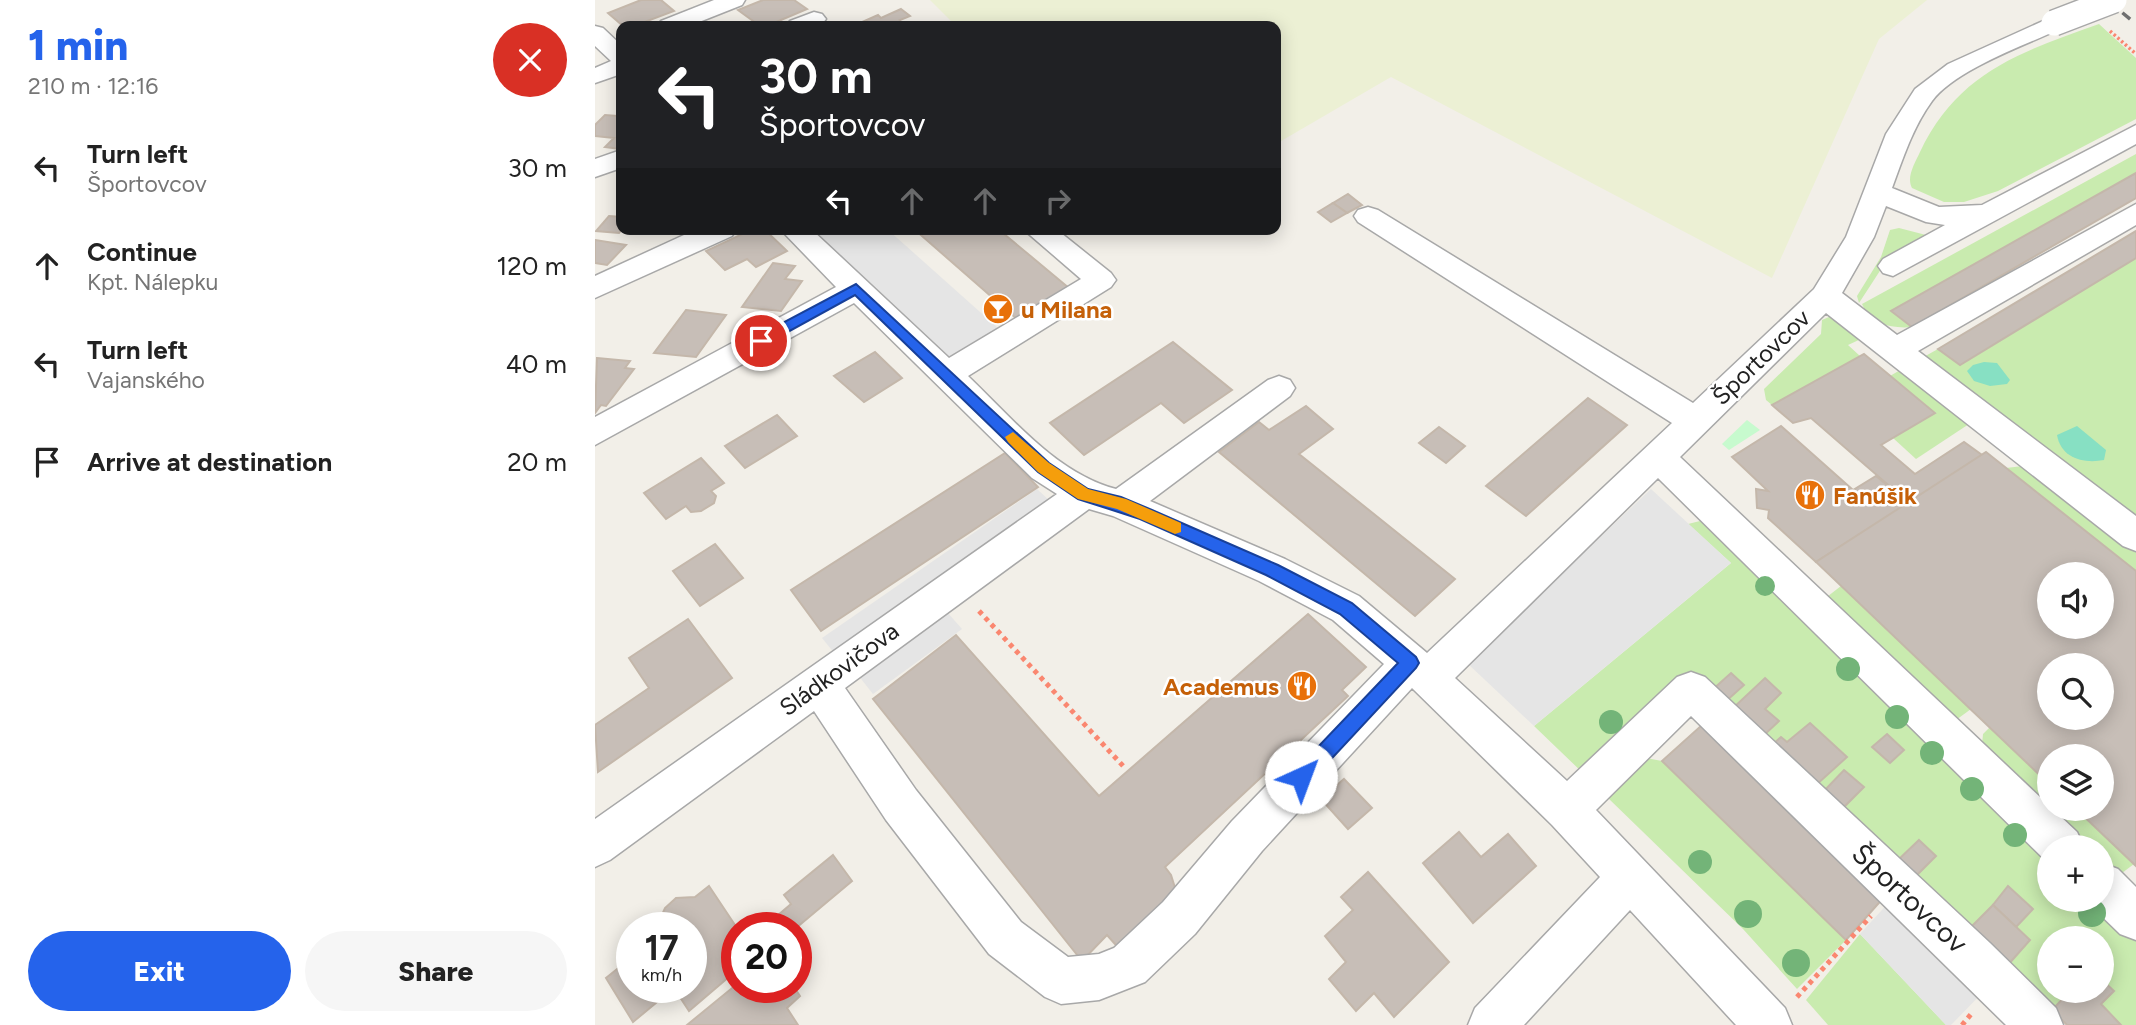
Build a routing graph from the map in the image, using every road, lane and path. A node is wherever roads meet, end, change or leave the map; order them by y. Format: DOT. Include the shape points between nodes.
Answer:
graph roads {
  1 [pos="734,0"];
  2 [pos="2114,0"];
  3 [pos="682,21"];
  4 [pos="614,50"];
  5 [pos="595,76"];
  6 [pos="2136,133"];
  7 [pos="616,160"];
  8 [pos="595,169"];
  9 [pos="1876,192"];
  10 [pos="1987,214"];
  11 [pos="2136,214"];
  12 [pos="1368,216"];
  13 [pos="709,235"];
  14 [pos="800,235"];
  15 [pos="1045,235"];
  16 [pos="1893,267"];
  17 [pos="595,288"];
  18 [pos="856,289"];
  19 [pos="1825,296"];
  20 [pos="1896,350"];
  21 [pos="948,374"];
  22 [pos="1279,388"];
  23 [pos="1695,421"];
  24 [pos="595,432"];
  25 [pos="1656,456"];
  26 [pos="1084,494"];
  27 [pos="1121,504"];
  28 [pos="2136,536"];
  29 [pos="955,585"];
  30 [pos="1419,670"];
  31 [pos="818,683"];
  32 [pos="1125,768"];
  33 [pos="1567,810"];
  34 [pos="2050,835"];
  35 [pos="595,845"];
  36 [pos="1630,878"];
  37 [pos="1898,887"];
  38 [pos="2114,897"];
  39 [pos="2136,918"];
  40 [pos="1779,1015"];
  41 [pos="1492,1025"];
  42 [pos="2039,1025"];
  1 -- 3 [label="street"];
  2 -- 9 [label="street, Športovcov, bridge" via="1957,69 1924,94 1899,134"];
  4 -- 5 [label="street"];
  6 -- 10 [label="street"];
  7 -- 8 [label="street"];
  9 -- 10 [label="street" via="1936,216"];
  9 -- 19 [label="street, Športovcov" via="1860,237"];
  10 -- 16 [label="street"];
  11 -- 20 [label="street"];
  12 -- 23 [label="street"];
  13 -- 17 [label="street"];
  14 -- 18 [label="street"];
  15 -- 21 [label="street" via="1101,280"];
  18 -- 21 [label="street"];
  18 -- 24 [label="street"];
  19 -- 20 [label="street"];
  19 -- 23 [label="street, Športovcov"];
  20 -- 28 [label="street"];
  21 -- 26 [label="street" via="1044,468"];
  22 -- 27 [label="street"];
  23 -- 25 [label="street, Športovcov"];
  25 -- 30 [label="street, Športovcov"];
  25 -- 34 [label="street"];
  26 -- 27 [label="street"];
  26 -- 29 [label="street, Sládkovičova"];
  27 -- 30 [label="street" via="1346,608"];
  29 -- 31 [label="street, Sládkovičova"];
  29 -- 32 [label="path"];
  30 -- 31 [label="street, Športovcov" via="1247,836 1179,918 1129,966 1099,977 1061,981 1005,938 901,805"];
  30 -- 33 [label="street"];
  31 -- 35 [label="street, Sládkovičova"];
  33 -- 36 [label="street"];
  33 -- 37 [label="street, Športovcov" via="1691,690"];
  36 -- 40 [label="street"];
  36 -- 41 [label="street"];
  37 -- 40 [label="path"];
  37 -- 42 [label="street, Športovcov"];
  38 -- 39 [label="street"];
}
